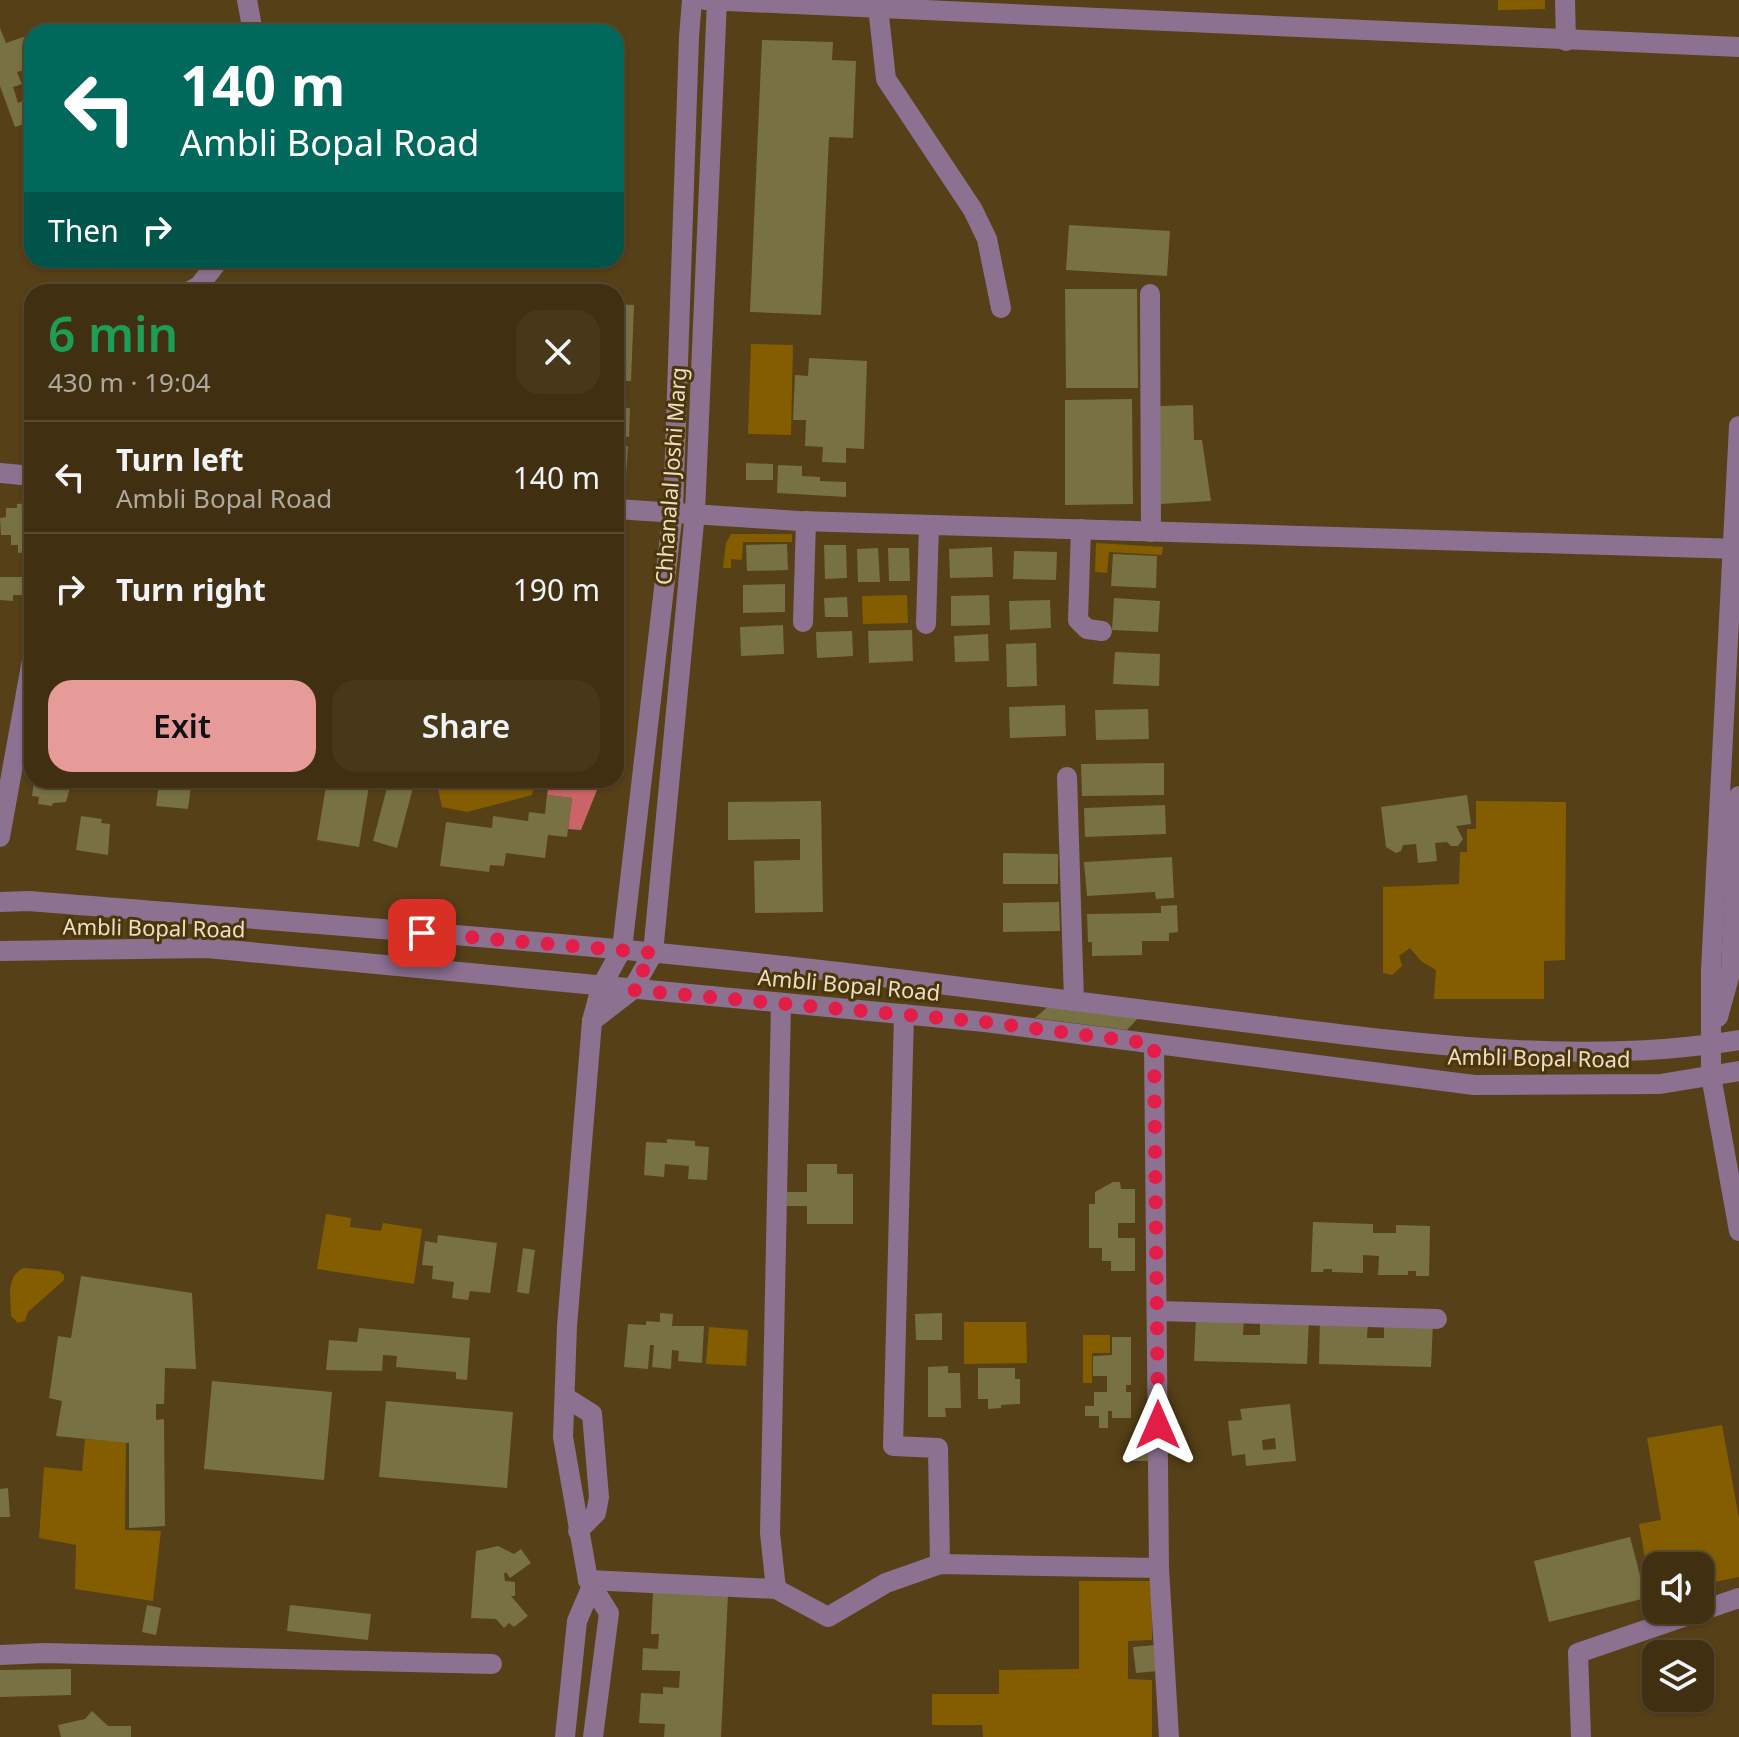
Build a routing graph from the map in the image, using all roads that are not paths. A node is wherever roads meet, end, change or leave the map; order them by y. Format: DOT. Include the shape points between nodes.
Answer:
graph roads {
  1 [pos="247,0"];
  2 [pos="692,0"];
  3 [pos="705,0"];
  4 [pos="717,0"];
  5 [pos="1565,0"];
  6 [pos="878,7"];
  7 [pos="252,24"];
  8 [pos="1566,41"];
  9 [pos="1739,47"];
  10 [pos="213,268"];
  11 [pos="201,284"];
  12 [pos="1150,294"];
  13 [pos="1001,308"];
  14 [pos="1739,426"];
  15 [pos="0,473"];
  16 [pos="24,475"];
  17 [pos="624,509"];
  18 [pos="673,511"];
  19 [pos="695,512"];
  20 [pos="806,521"];
  21 [pos="929,525"];
  22 [pos="1081,529"];
  23 [pos="1151,532"];
  24 [pos="1736,550"];
  25 [pos="803,622"];
  26 [pos="926,624"];
  27 [pos="1102,631"];
  28 [pos="24,704"];
  29 [pos="1067,777"];
  30 [pos="1739,796"];
  31 [pos="0,837"];
  32 [pos="0,902"];
  33 [pos="622,949"];
  34 [pos="0,951"];
  35 [pos="653,953"];
  36 [pos="601,987"];
  37 [pos="632,990"];
  38 [pos="1074,1001"];
  39 [pos="781,1003"];
  40 [pos="904,1014"];
  41 [pos="592,1021"];
  42 [pos="1739,1040"];
  43 [pos="1154,1044"];
  44 [pos="1710,1044"];
  45 [pos="1739,1071"];
  46 [pos="1711,1076"];
  47 [pos="1739,1231"];
  48 [pos="1158,1311"];
  49 [pos="1437,1319"];
  50 [pos="565,1397"];
  51 [pos="578,1531"];
  52 [pos="940,1564"];
  53 [pos="1159,1568"];
  54 [pos="590,1583"];
  55 [pos="776,1589"];
  56 [pos="1739,1598"];
  57 [pos="0,1655"];
  58 [pos="492,1664"];
  59 [pos="565,1737"];
  60 [pos="593,1737"];
  61 [pos="1169,1737"];
  62 [pos="1581,1737"];
  1 -- 7 [label="street"];
  2 -- 18 [label="street, Chhanalal Joshi Marg"];
  3 -- 4 [label="street"];
  4 -- 6 [label="street"];
  4 -- 19 [label="street, Chhanalal Joshi Marg"];
  5 -- 8 [label="street"];
  6 -- 8 [label="street"];
  6 -- 13 [label="street" via="886,79 973,210 987,239"];
  8 -- 9 [label="street"];
  10 -- 11 [label="street"];
  12 -- 23 [label="street"];
  14 -- 24 [label="street"];
  15 -- 16 [label="street"];
  17 -- 18 [label="street"];
  18 -- 19 [label="street"];
  18 -- 33 [label="street, Chhanalal Joshi Marg"];
  19 -- 20 [label="street"];
  19 -- 35 [label="street, Chhanalal Joshi Marg"];
  20 -- 21 [label="street"];
  20 -- 25 [label="street"];
  21 -- 22 [label="street"];
  21 -- 26 [label="street"];
  22 -- 23 [label="street"];
  22 -- 27 [label="street" via="1078,620 1087,629"];
  23 -- 24 [label="street"];
  24 -- 44 [label="street"];
  28 -- 31 [label="street"];
  29 -- 38 [label="street"];
  30 -- 44 [label="street" via="1731,970"];
  32 -- 33 [label="street, Ambli Bopal Road"];
  33 -- 35 [label="street, Ambli Bopal Road"];
  33 -- 36 [label="street"];
  34 -- 36 [label="street, Ambli Bopal Road" via="207,948"];
  35 -- 37 [label="street"];
  35 -- 38 [label="street, Ambli Bopal Road"];
  36 -- 37 [label="street, Ambli Bopal Road"];
  36 -- 41 [label="street"];
  37 -- 39 [label="street, Ambli Bopal Road"];
  37 -- 41 [label="street"];
  38 -- 44 [label="street, Ambli Bopal Road" via="1419,1044 1583,1052"];
  39 -- 40 [label="street, Ambli Bopal Road"];
  39 -- 55 [label="street" via="770,1533"];
  40 -- 43 [label="street, Ambli Bopal Road"];
  40 -- 52 [label="street" via="893,1446 938,1448"];
  41 -- 50 [label="street"];
  42 -- 44 [label="street, Ambli Bopal Road"];
  43 -- 46 [label="street, Ambli Bopal Road" via="1474,1085 1660,1084"];
  43 -- 48 [label="street"];
  44 -- 46 [label="street"];
  45 -- 46 [label="street, Ambli Bopal Road"];
  46 -- 47 [label="street"];
  48 -- 49 [label="street"];
  48 -- 53 [label="street"];
  50 -- 51 [label="street" via="563,1437"];
  50 -- 51 [label="street" via="592,1414 599,1497 596,1513"];
  51 -- 54 [label="street"];
  52 -- 53 [label="street"];
  52 -- 55 [label="street" via="886,1583 828,1617"];
  53 -- 61 [label="street"];
  54 -- 55 [label="street"];
  54 -- 59 [label="street" via="577,1621"];
  54 -- 60 [label="street" via="609,1613"];
  56 -- 62 [label="street" via="1578,1653"];
  57 -- 58 [label="street"];
}
